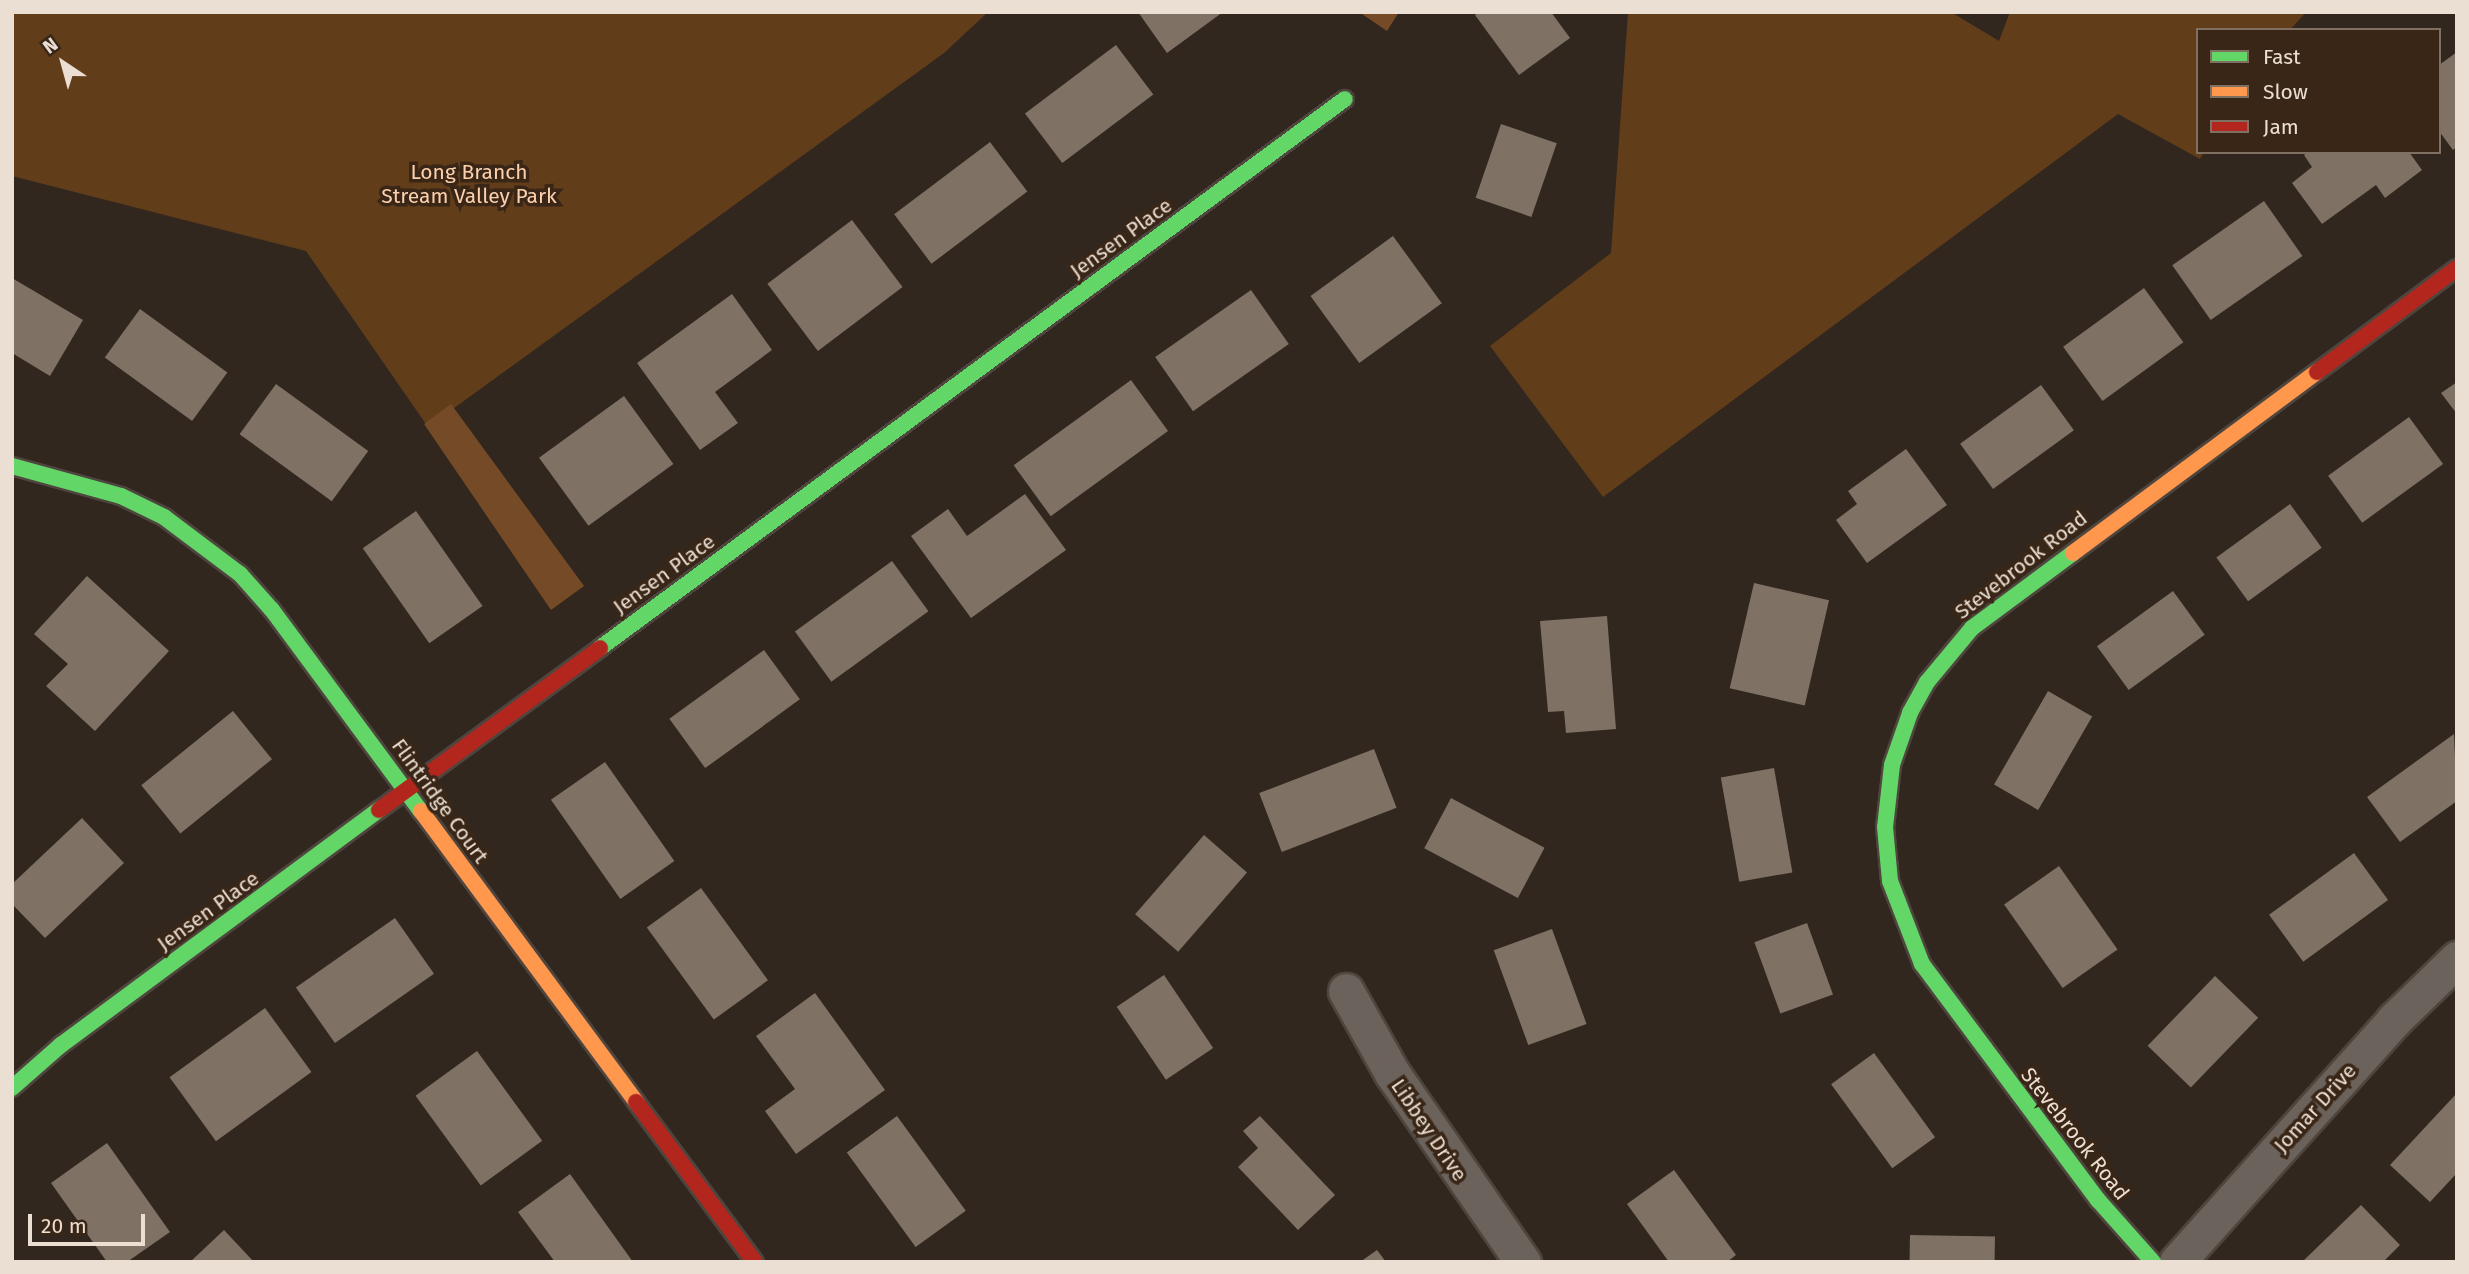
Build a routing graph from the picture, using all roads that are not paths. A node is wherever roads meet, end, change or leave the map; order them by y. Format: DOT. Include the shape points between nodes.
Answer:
graph roads {
  1 [pos="1345,99"];
  2 [pos="2457,268"];
  3 [pos="12,466"];
  4 [pos="406,791"];
  5 [pos="2457,959"];
  6 [pos="1346,991"];
  7 [pos="12,1088"];
  8 [pos="755,1262"];
  9 [pos="1523,1262"];
  10 [pos="2153,1262"];
  11 [pos="2177,1262"];
  1 -- 4 [label="street, Jensen Place"];
  2 -- 10 [label="street, Stevebrook Road" via="1972,628 1927,682 1892,765 1885,827 1890,881 1922,964 2098,1200"];
  3 -- 4 [label="street, Flintridge Court" via="121,496 164,517 209,548 272,610"];
  4 -- 7 [label="street, Jensen Place" via="61,1045"];
  4 -- 8 [label="street, Flintridge Court"];
  5 -- 11 [label="street, Jomar Drive" via="2393,1020"];
  6 -- 9 [label="street, Libbey Drive" via="1392,1073"];
}
